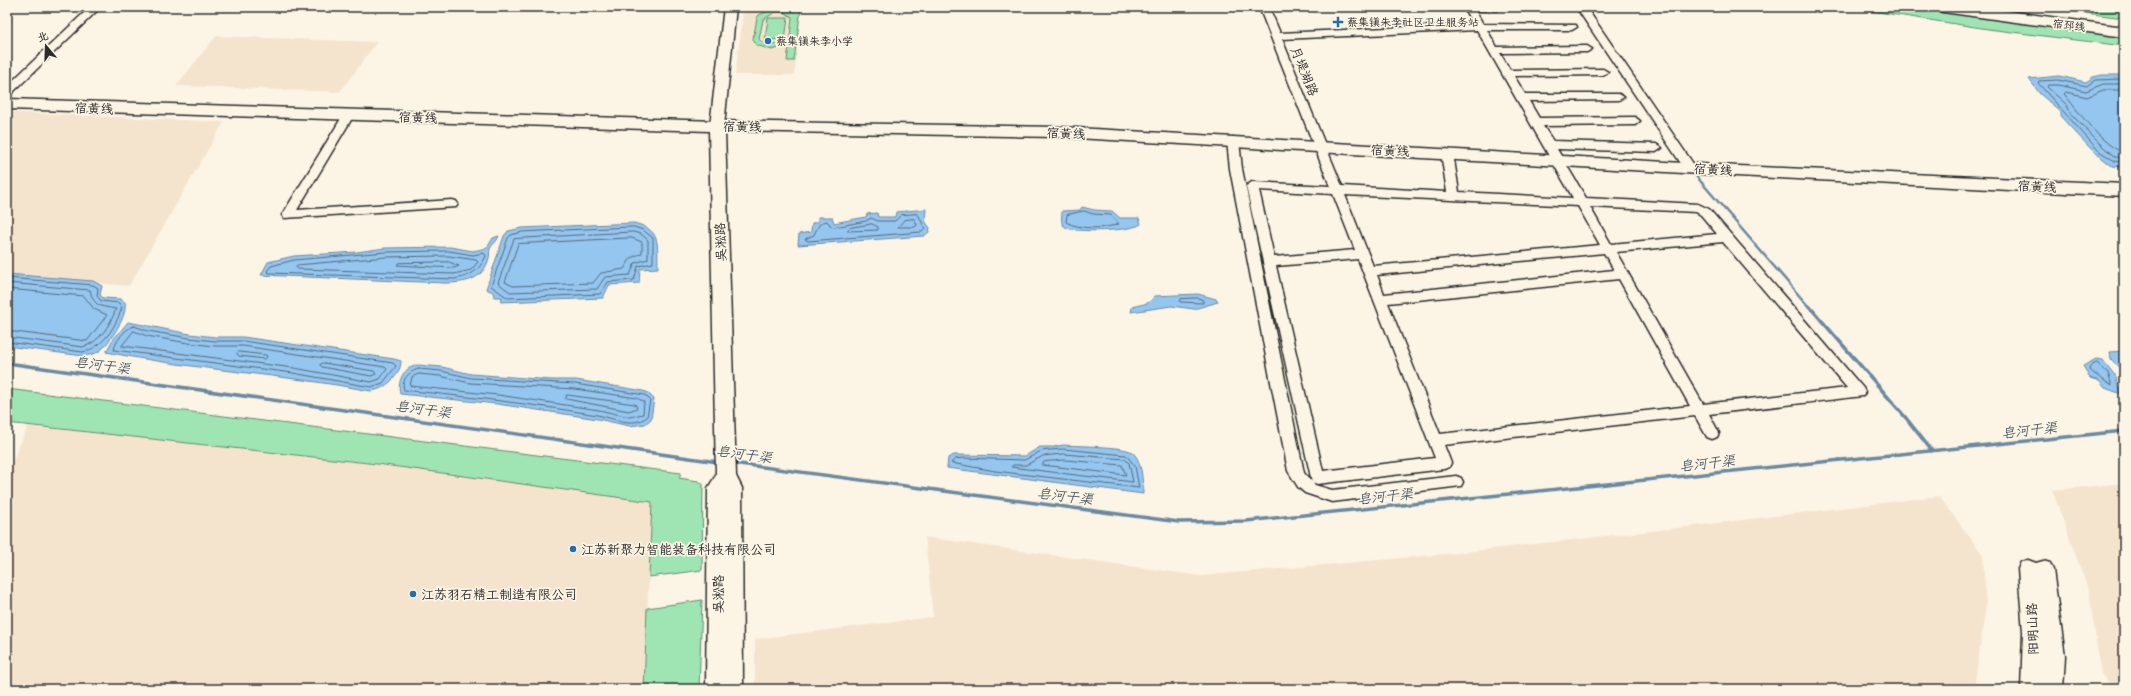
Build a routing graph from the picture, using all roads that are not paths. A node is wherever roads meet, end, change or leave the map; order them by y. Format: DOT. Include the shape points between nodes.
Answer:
graph roads {
  1 [pos="96,7"];
  2 [pos="730,7"];
  3 [pos="1264,7"];
  4 [pos="1468,7"];
  5 [pos="1496,7"];
  6 [pos="1581,7"];
  7 [pos="1943,7"];
  8 [pos="1979,7"];
  9 [pos="2124,25"];
  10 [pos="1480,27"];
  11 [pos="1572,27"];
  12 [pos="2124,32"];
  13 [pos="1276,36"];
  14 [pos="1587,49"];
  15 [pos="1493,50"];
  16 [pos="1604,72"];
  17 [pos="1506,73"];
  18 [pos="7,92"];
  19 [pos="1619,97"];
  20 [pos="1521,98"];
  21 [pos="7,104"];
  22 [pos="348,115"];
  23 [pos="1635,121"];
  24 [pos="1535,122"];
  25 [pos="717,126"];
  26 [pos="1233,141"];
  27 [pos="1549,145"];
  28 [pos="1321,146"];
  29 [pos="1656,148"];
  30 [pos="1447,154"];
  31 [pos="1558,160"];
  32 [pos="1690,168"];
  33 [pos="1338,190"];
  34 [pos="2124,190"];
  35 [pos="1454,196"];
  36 [pos="1582,202"];
  37 [pos="452,204"];
  38 [pos="1727,237"];
  39 [pos="1608,248"];
  40 [pos="1363,254"];
  41 [pos="1270,266"];
  42 [pos="1256,270"];
  43 [pos="1370,271"];
  44 [pos="1622,274"];
  45 [pos="1380,299"];
  46 [pos="1700,411"];
  47 [pos="1712,433"];
  48 [pos="1435,440"];
  49 [pos="726,477"];
  50 [pos="1456,482"];
  51 [pos="717,689"];
  52 [pos="732,689"];
  53 [pos="2032,689"];
  54 [pos="2052,689"];
  1 -- 18 [label="street"];
  2 -- 25 [label="street, 吴淞路"];
  3 -- 13 [label="street, 月堤湖路"];
  4 -- 5 [label="street"];
  4 -- 10 [label="street"];
  6 -- 32 [label="street"];
  7 -- 12 [label="main road, 宿邳线"];
  8 -- 9 [label="main road, 宿邳线" via="2011,13"];
  10 -- 11 [label="street"];
  10 -- 13 [label="street"];
  10 -- 15 [label="street"];
  13 -- 28 [label="street, 月堤湖路"];
  14 -- 15 [label="street"];
  15 -- 17 [label="street"];
  16 -- 17 [label="street"];
  17 -- 20 [label="street"];
  19 -- 20 [label="street"];
  20 -- 24 [label="street"];
  21 -- 22 [label="main road, 宿黄线"];
  22 -- 25 [label="main road, 宿黄线"];
  22 -- 37 [label="street" via="288,215"];
  23 -- 24 [label="street"];
  24 -- 27 [label="street"];
  25 -- 26 [label="main road, 宿黄线" via="1033,131"];
  25 -- 49 [label="main road, 吴淞路"];
  26 -- 28 [label="main road, 宿黄线"];
  26 -- 42 [label="street"];
  27 -- 29 [label="street"];
  27 -- 31 [label="street"];
  28 -- 30 [label="main road, 宿黄线"];
  28 -- 33 [label="street, 月堤湖路"];
  30 -- 31 [label="main road, 宿黄线"];
  30 -- 35 [label="street"];
  31 -- 32 [label="main road, 宿黄线"];
  31 -- 36 [label="street"];
  32 -- 34 [label="main road, 宿黄线"];
  33 -- 35 [label="street"];
  33 -- 40 [label="street, 月堤湖路"];
  33 -- 41 [label="street" via="1252,186"];
  35 -- 36 [label="street"];
  36 -- 38 [label="street" via="1698,208 1705,212"];
  36 -- 39 [label="street"];
  38 -- 39 [label="street"];
  38 -- 46 [label="street" via="1858,392"];
  39 -- 43 [label="street"];
  39 -- 44 [label="street"];
  40 -- 41 [label="street"];
  40 -- 43 [label="street, 月堤湖路"];
  41 -- 42 [label="street"];
  41 -- 48 [label="street, 月堤湖路" via="1317,478 1444,463"];
  42 -- 50 [label="street" via="1295,471 1305,487 1332,496"];
  43 -- 45 [label="street, 月堤湖路"];
  44 -- 45 [label="street"];
  44 -- 46 [label="street"];
  45 -- 48 [label="street, 月堤湖路"];
  46 -- 47 [label="street"];
  46 -- 48 [label="street"];
  49 -- 51 [label="main road, 吴淞路" via="718,488"];
  49 -- 52 [label="main road, 吴淞路" via="732,488"];
  53 -- 54 [label="main road, 阳明山路" via="2035,569 2054,656"];
}
